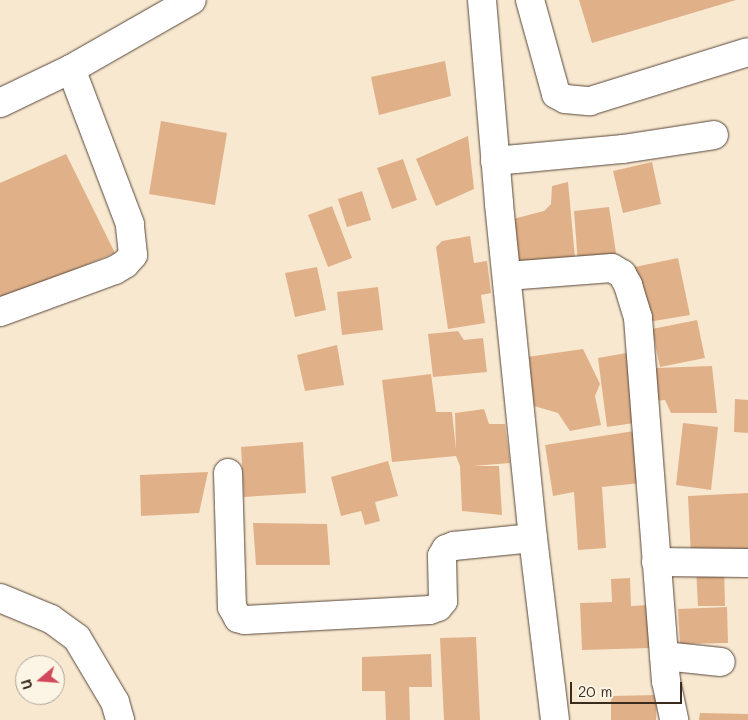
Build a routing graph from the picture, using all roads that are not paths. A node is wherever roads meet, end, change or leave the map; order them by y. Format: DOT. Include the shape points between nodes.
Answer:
graph roads {
  1 [pos="192,0"];
  2 [pos="482,0"];
  3 [pos="530,0"];
  4 [pos="748,52"];
  5 [pos="71,69"];
  6 [pos="0,103"];
  7 [pos="714,135"];
  8 [pos="495,161"];
  9 [pos="507,276"];
  10 [pos="0,312"];
  11 [pos="228,473"];
  12 [pos="533,538"];
  13 [pos="656,562"];
  14 [pos="748,563"];
  15 [pos="0,598"];
  16 [pos="664,656"];
  17 [pos="721,662"];
  18 [pos="120,720"];
  19 [pos="555,720"];
  20 [pos="674,720"];
  1 -- 5 [label="street"];
  2 -- 8 [label="street"];
  3 -- 4 [label="street" via="556,94 565,99 590,102"];
  5 -- 6 [label="street"];
  5 -- 10 [label="street" via="130,224 133,254 115,270"];
  7 -- 8 [label="street" via="623,149"];
  8 -- 9 [label="street"];
  9 -- 12 [label="street"];
  9 -- 13 [label="street" via="612,268 622,274 628,285 638,318"];
  11 -- 12 [label="street" via="232,608 238,618 245,620 430,610 443,601 442,556 446,549"];
  12 -- 19 [label="street"];
  13 -- 14 [label="street"];
  13 -- 16 [label="street"];
  15 -- 18 [label="street" via="51,619 77,638 115,702"];
  16 -- 17 [label="street"];
  16 -- 20 [label="street"];
}
